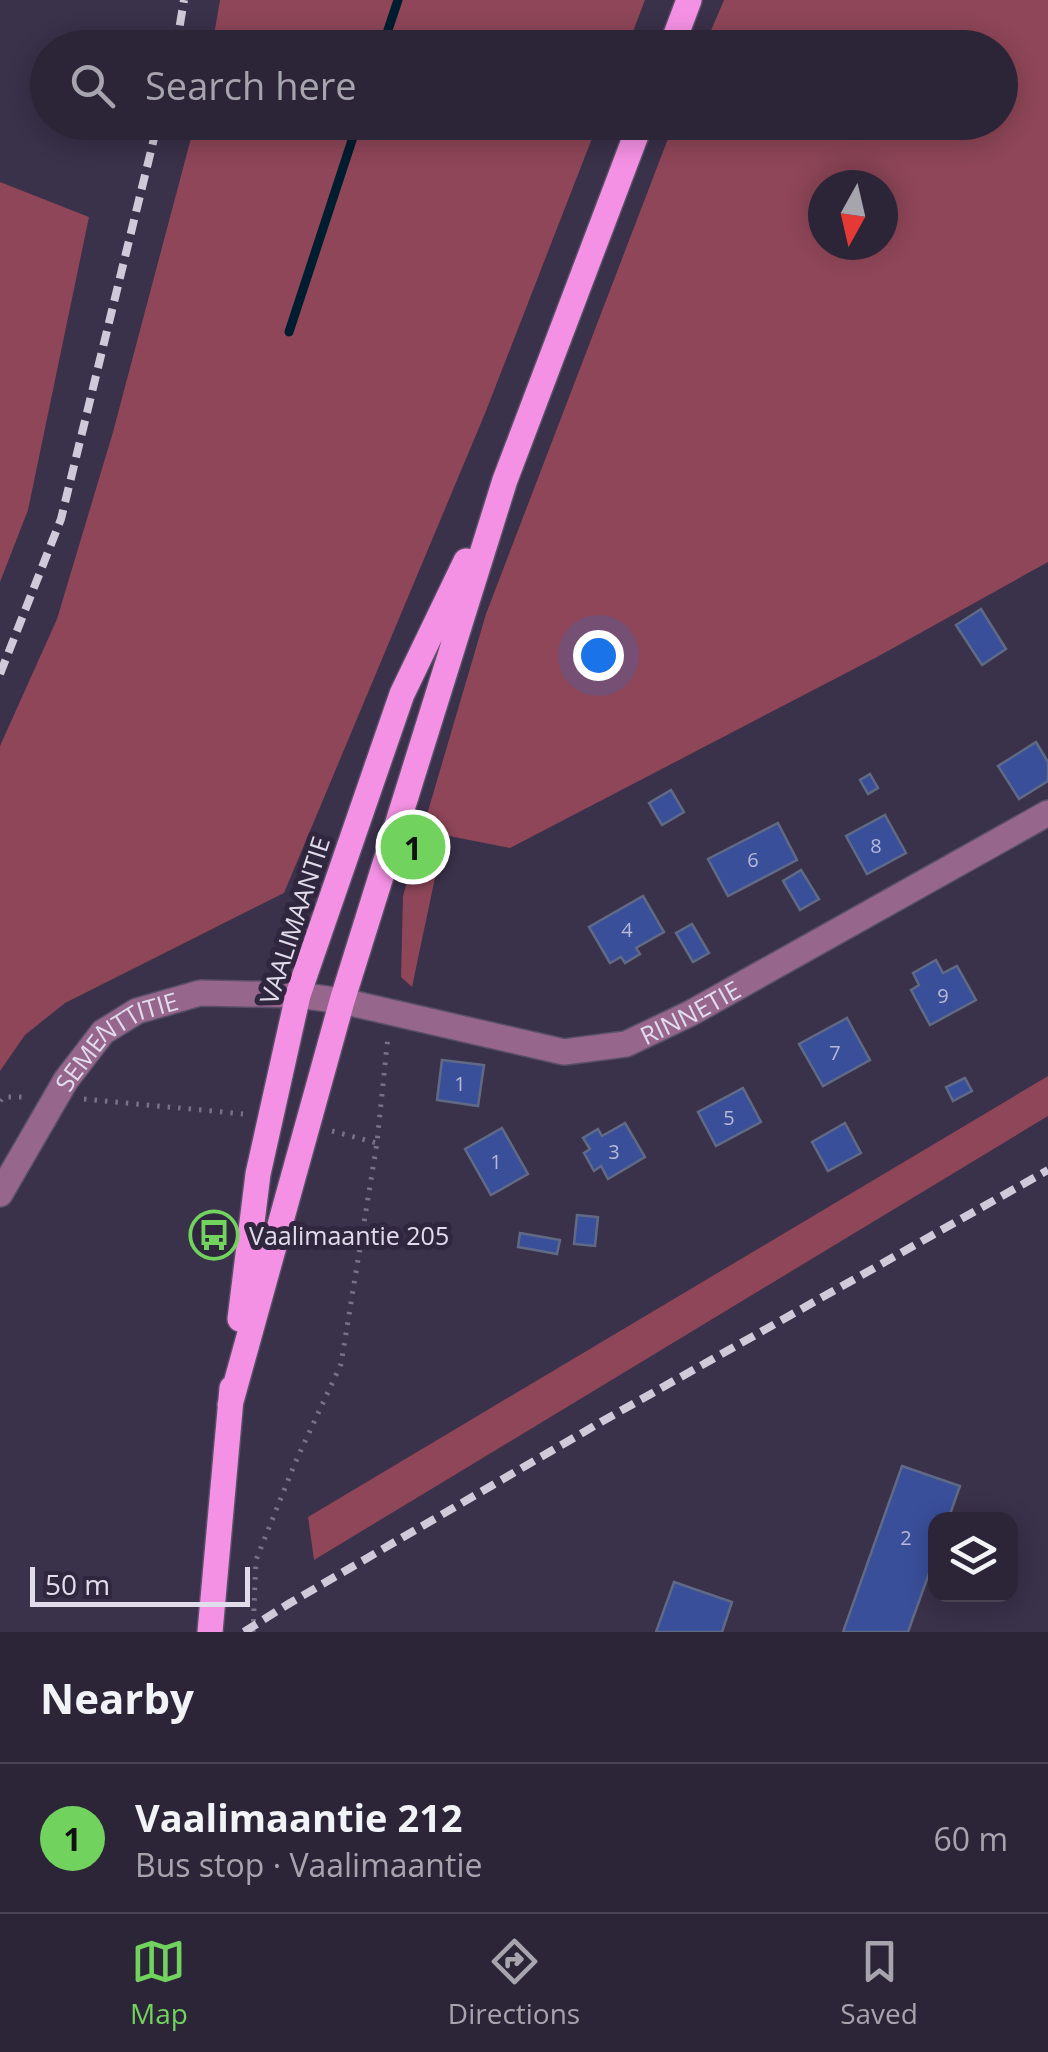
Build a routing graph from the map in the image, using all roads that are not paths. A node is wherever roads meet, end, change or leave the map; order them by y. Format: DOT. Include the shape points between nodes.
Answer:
graph roads {
  1 [pos="689,0"];
  2 [pos="677,30"];
  3 [pos="634,140"];
  4 [pos="504,480"];
  5 [pos="1048,814"];
  6 [pos="298,995"];
  7 [pos="342,1001"];
  8 [pos="0,1194"];
  9 [pos="230,1404"];
  10 [pos="210,1632"];
  1 -- 2 [label="main road"];
  3 -- 4 [label="main road, VAALIMAANTIE"];
  4 -- 6 [label="main road, VAALIMAANTIE" via="402,694"];
  4 -- 7 [label="main road, VAALIMAANTIE"];
  5 -- 7 [label="street, RINNETIE" via="626,1044 564,1052"];
  6 -- 7 [label="street, RINNETIE"];
  6 -- 8 [label="street, SEMENTTITIE" via="200,993 136,1011 104,1032 66,1080"];
  6 -- 9 [label="main road, VAALIMAANTIE" via="258,1174"];
  7 -- 9 [label="main road, VAALIMAANTIE"];
  9 -- 10 [label="main road, VAALIMAANTIE"];
}
